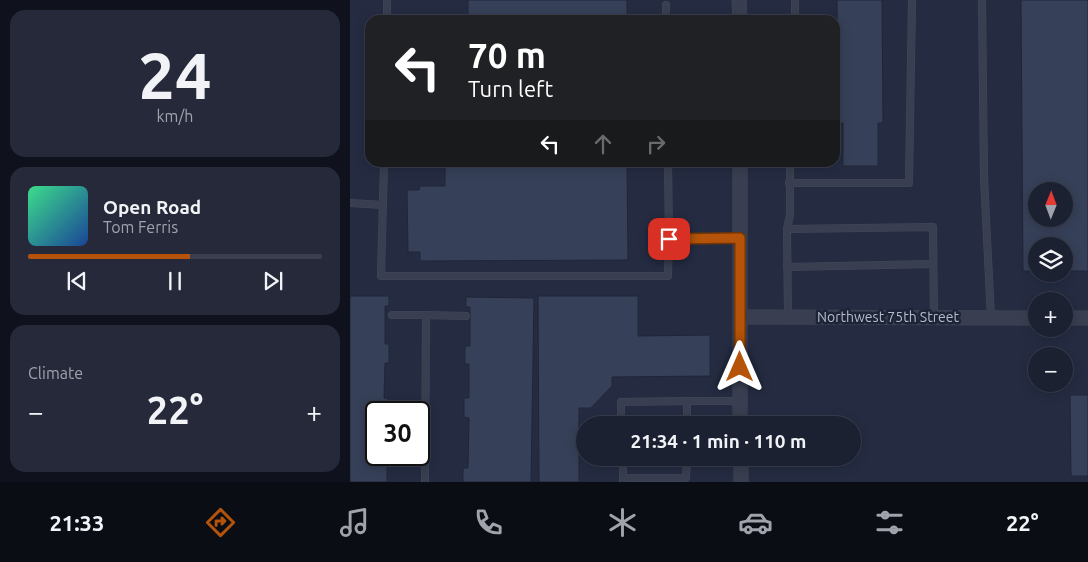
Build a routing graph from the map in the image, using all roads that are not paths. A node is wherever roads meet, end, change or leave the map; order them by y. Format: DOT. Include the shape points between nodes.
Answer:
graph roads {
  1 [pos="387,0"];
  2 [pos="740,0"];
  3 [pos="795,0"];
  4 [pos="912,0"];
  5 [pos="982,0"];
  6 [pos="666,5"];
  7 [pos="387,15"];
  8 [pos="666,15"];
  9 [pos="740,15"];
  10 [pos="795,15"];
  11 [pos="384,167"];
  12 [pos="668,167"];
  13 [pos="740,167"];
  14 [pos="790,167"];
  15 [pos="789,183"];
  16 [pos="350,203"];
  17 [pos="383,205"];
  18 [pos="787,229"];
  19 [pos="740,238"];
  20 [pos="669,239"];
  21 [pos="933,264"];
  22 [pos="787,267"];
  23 [pos="392,315"];
  24 [pos="426,315"];
  25 [pos="466,316"];
  26 [pos="740,317"];
  27 [pos="788,317"];
  28 [pos="934,318"];
  29 [pos="991,318"];
  30 [pos="1028,318"];
  31 [pos="1073,318"];
  32 [pos="1088,318"];
  33 [pos="687,401"];
  34 [pos="740,401"];
  35 [pos="621,416"];
  36 [pos="687,416"];
  37 [pos="740,416"];
  38 [pos="623,466"];
  39 [pos="687,466"];
  40 [pos="741,466"];
  41 [pos="623,480"];
  42 [pos="425,482"];
  43 [pos="741,482"];
  1 -- 7 [label="lane"];
  2 -- 9 [label="street"];
  3 -- 10 [label="lane"];
  4 -- 15 [label="lane" via="909,184"];
  5 -- 29 [label="lane" via="984,178"];
  6 -- 8 [label="lane"];
  11 -- 17 [label="lane"];
  12 -- 20 [label="lane"];
  13 -- 19 [label="street"];
  14 -- 15 [label="lane"];
  15 -- 18 [label="lane"];
  16 -- 17 [label="lane"];
  17 -- 20 [label="lane" via="381,276 668,276"];
  18 -- 21 [label="lane" via="932,227"];
  18 -- 22 [label="lane"];
  19 -- 20 [label="lane"];
  19 -- 26 [label="street"];
  21 -- 22 [label="lane"];
  21 -- 28 [label="lane"];
  22 -- 27 [label="lane"];
  23 -- 24 [label="lane"];
  24 -- 25 [label="lane"];
  24 -- 42 [label="lane"];
  26 -- 27 [label="street, Northwest 75th Street"];
  26 -- 34 [label="street"];
  27 -- 28 [label="street, Northwest 75th Street"];
  28 -- 29 [label="street, Northwest 75th Street"];
  29 -- 30 [label="street, Northwest 75th Street"];
  31 -- 32 [label="street"];
  33 -- 34 [label="lane"];
  33 -- 35 [label="lane" via="620,402"];
  33 -- 36 [label="lane"];
  34 -- 37 [label="street"];
  38 -- 41 [label="lane"];
  39 -- 41 [label="lane" via="686,478"];
  40 -- 43 [label="street"];
}
